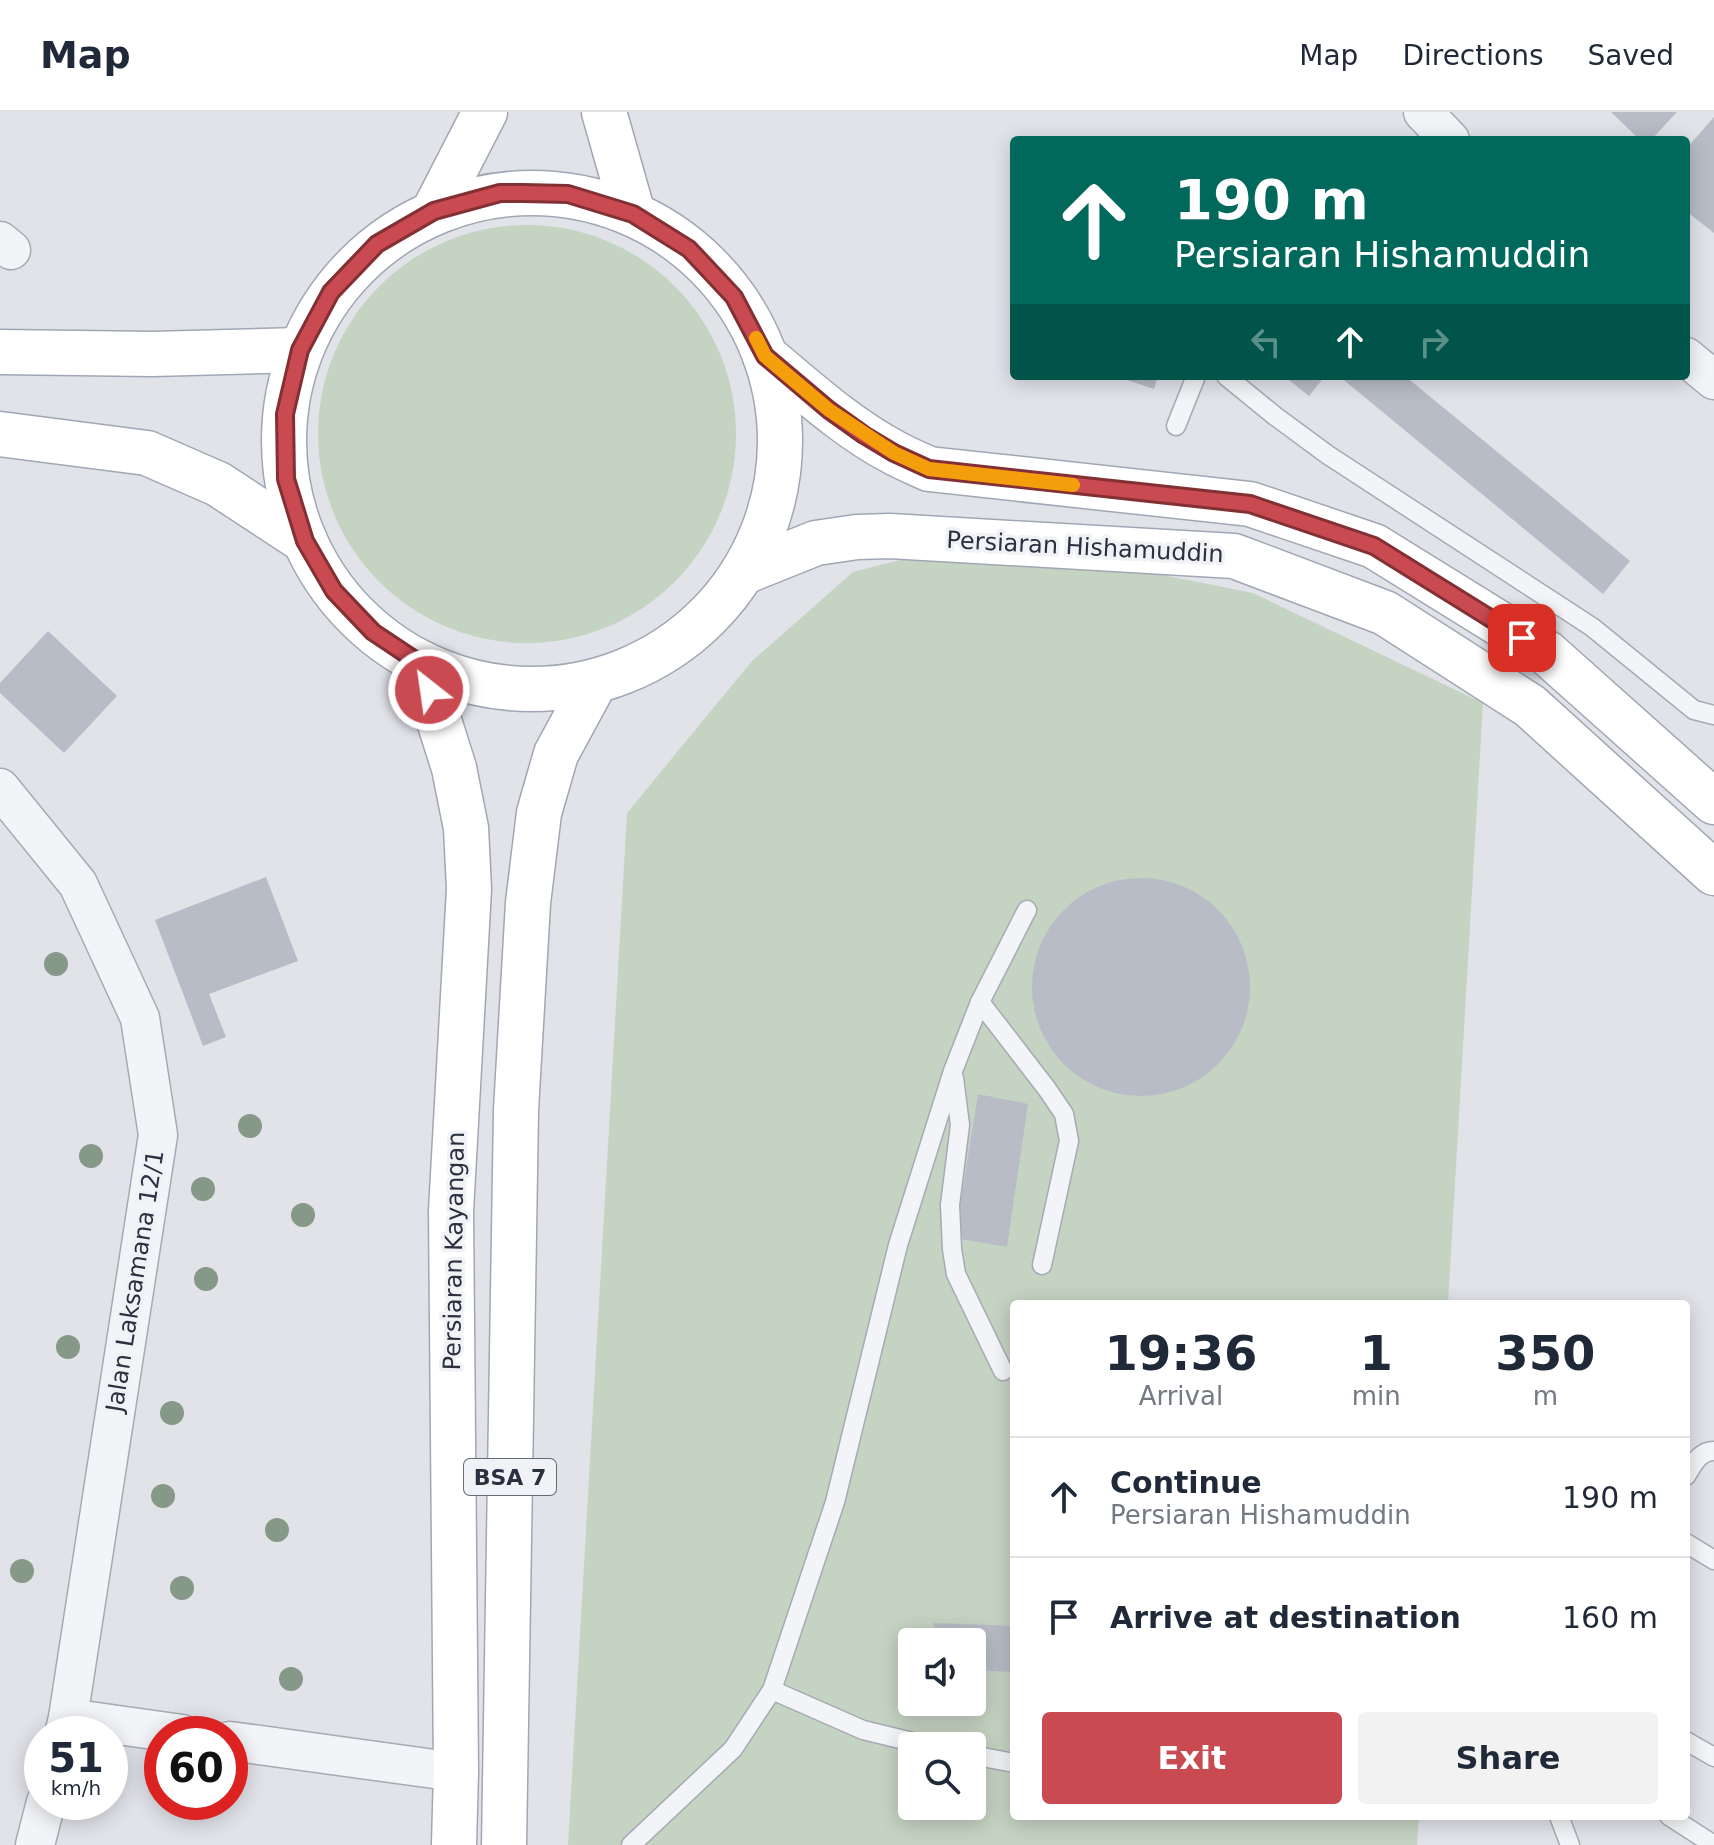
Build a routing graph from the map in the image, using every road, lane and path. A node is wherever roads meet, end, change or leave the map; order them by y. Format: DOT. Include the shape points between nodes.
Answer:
graph roads {
  1 [pos="485,112"];
  2 [pos="604,112"];
  3 [pos="1423,112"];
  4 [pos="1446,136"];
  5 [pos="434,211"];
  6 [pos="633,214"];
  7 [pos="300,350"];
  8 [pos="0,352"];
  9 [pos="765,356"];
  10 [pos="1690,360"];
  11 [pos="1194,380"];
  12 [pos="1231,380"];
  13 [pos="1714,380"];
  14 [pos="1176,426"];
  15 [pos="0,434"];
  16 [pos="305,541"];
  17 [pos="744,572"];
  18 [pos="421,664"];
  19 [pos="595,682"];
  20 [pos="1714,715"];
  21 [pos="0,788"];
  22 [pos="1714,802"];
  23 [pos="1714,873"];
  24 [pos="1027,910"];
  25 [pos="980,1002"];
  26 [pos="953,1071"];
  27 [pos="1042,1265"];
  28 [pos="1003,1371"];
  29 [pos="1714,1451"];
  30 [pos="1690,1469"];
  31 [pos="1690,1545"];
  32 [pos="1714,1560"];
  33 [pos="772,1690"];
  34 [pos="68,1716"];
  35 [pos="898,1738"];
  36 [pos="248,1743"];
  37 [pos="1690,1743"];
  38 [pos="1714,1757"];
  39 [pos="986,1758"];
  40 [pos="1010,1762"];
  41 [pos="456,1772"];
  42 [pos="41,1820"];
  43 [pos="1561,1820"];
  44 [pos="1675,1820"];
  45 [pos="35,1845"];
  46 [pos="454,1845"];
  47 [pos="504,1845"];
  48 [pos="631,1845"];
  49 [pos="1570,1845"];
  50 [pos="1714,1845"];
  1 -- 5 [label="main road"];
  2 -- 6 [label="main road"];
  3 -- 4 [label="street"];
  5 -- 6 [label="main road" via="500,193 568,194"];
  5 -- 7 [label="main road" via="377,244 340,282"];
  6 -- 9 [label="main road" via="689,249 725,287"];
  7 -- 8 [label="main road"];
  7 -- 16 [label="main road" via="285,414 286,479"];
  9 -- 17 [label="main road" via="779,422 775,488"];
  9 -- 22 [label="main road" via="864,435 929,469 1250,504 1374,546 1547,653"];
  10 -- 13 [label="street"];
  11 -- 14 [label="lane"];
  12 -- 20 [label="lane" via="1328,455 1592,627 1694,710"];
  15 -- 16 [label="main road" via="147,453 218,484"];
  16 -- 18 [label="main road" via="334,591 373,632"];
  17 -- 19 [label="main road" via="688,634 644,663"];
  17 -- 23 [label="main road, Persiaran Hishamuddin" via="816,543 857,537 1234,556 1385,613 1530,706"];
  18 -- 19 [label="main road" via="478,684 507,687 537,690"];
  18 -- 41 [label="main road, Persiaran Kayangan / BSA 7" via="454,768 466,828 469,889 451,1211"];
  19 -- 47 [label="main road, BSA 7" via="556,754 539,813 528,903 515,1126"];
  21 -- 34 [label="street, Jalan Laksamana 12/1" via="78,884 140,1018 158,1135"];
  24 -- 25 [label="lane"];
  25 -- 26 [label="lane"];
  25 -- 27 [label="lane" via="1064,1114 1069,1141"];
  26 -- 28 [label="lane" via="960,1125 950,1205 956,1274"];
  26 -- 33 [label="lane" via="898,1245 835,1502"];
  29 -- 30 [label="lane" via="1695,1460"];
  31 -- 32 [label="lane"];
  33 -- 35 [label="lane" via="863,1730"];
  33 -- 48 [label="lane" via="733,1749"];
  36 -- 41 [label="street"];
  37 -- 38 [label="lane"];
  39 -- 40 [label="lane"];
  41 -- 46 [label="main road, Persiaran Kayangan / BSA 7"];
  42 -- 45 [label="street"];
  43 -- 49 [label="lane"];
  44 -- 50 [label="lane"];
}
